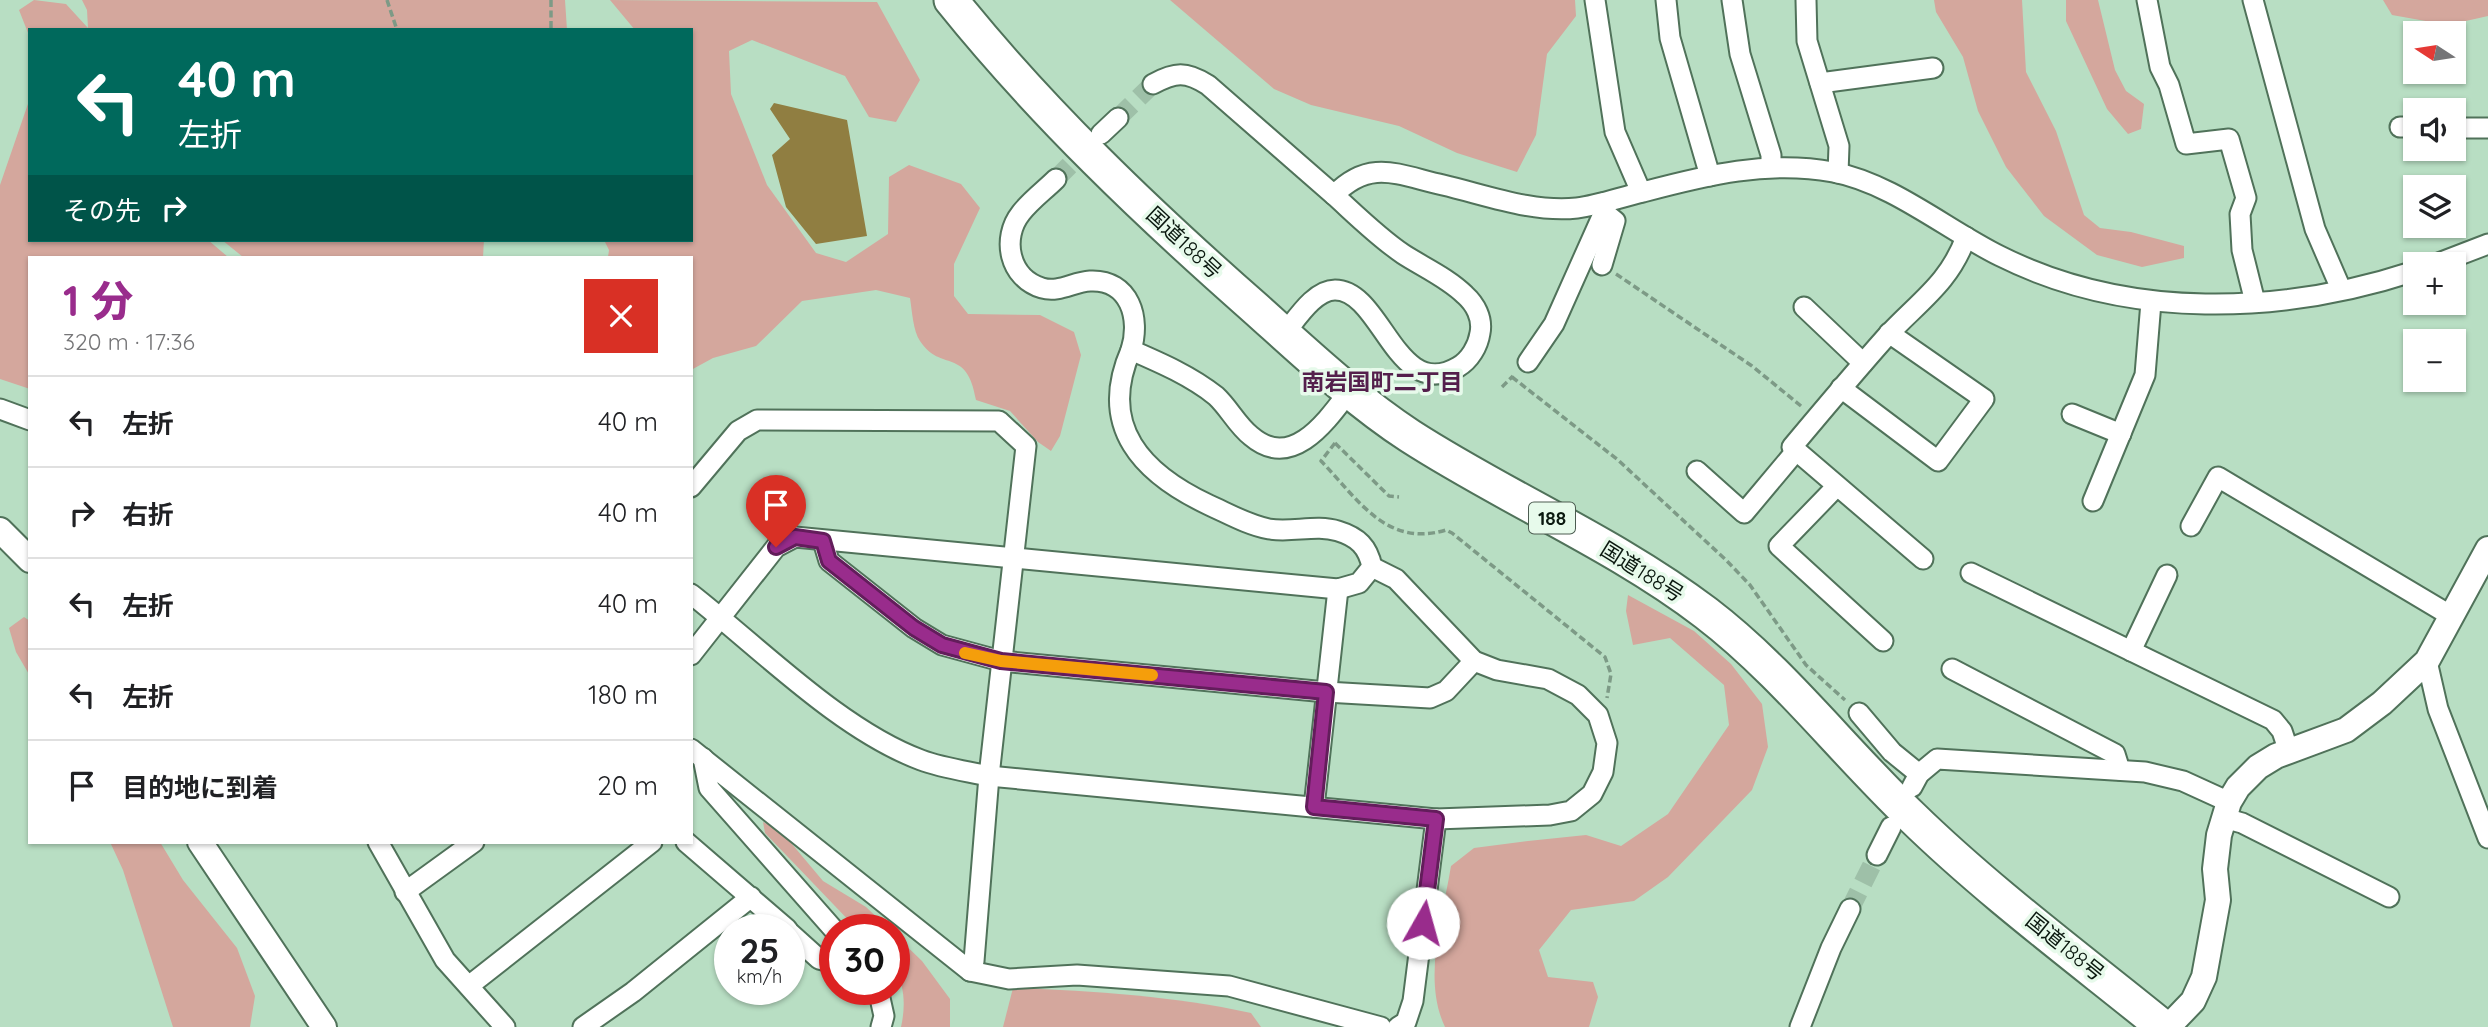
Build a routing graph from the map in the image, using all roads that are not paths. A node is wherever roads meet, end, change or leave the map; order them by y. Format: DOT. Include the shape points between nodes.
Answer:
graph roads {
  1 [pos="951,0"];
  2 [pos="1595,0"];
  3 [pos="1665,0"];
  4 [pos="1732,0"];
  5 [pos="1806,0"];
  6 [pos="2147,0"];
  7 [pos="2253,0"];
  8 [pos="1933,68"];
  9 [pos="1820,83"];
  10 [pos="1153,84"];
  11 [pos="1118,118"];
  12 [pos="2466,128"];
  13 [pos="2488,128"];
  14 [pos="1101,134"];
  15 [pos="1771,166"];
  16 [pos="1838,173"];
  17 [pos="1710,176"];
  18 [pos="1056,178"];
  19 [pos="1641,192"];
  20 [pos="1334,195"];
  21 [pos="1603,208"];
  22 [pos="1966,237"];
  23 [pos="2488,244"];
  24 [pos="2466,253"];
  25 [pos="1602,265"];
  26 [pos="2403,274"];
  27 [pos="2341,289"];
  28 [pos="2151,302"];
  29 [pos="2255,302"];
  30 [pos="1804,307"];
  31 [pos="1889,333"];
  32 [pos="1284,334"];
  33 [pos="1132,350"];
  34 [pos="1528,362"];
  35 [pos="1863,363"];
  36 [pos="1841,388"];
  37 [pos="1351,389"];
  38 [pos="0,409"];
  39 [pos="2073,414"];
  40 [pos="28,419"];
  41 [pos="2121,434"];
  42 [pos="1796,451"];
  43 [pos="1697,471"];
  44 [pos="693,486"];
  45 [pos="1837,486"];
  46 [pos="2094,501"];
  47 [pos="2191,526"];
  48 [pos="0,530"];
  49 [pos="823,541"];
  50 [pos="2488,549"];
  51 [pos="1012,556"];
  52 [pos="28,558"];
  53 [pos="1923,559"];
  54 [pos="1372,567"];
  55 [pos="1971,573"];
  56 [pos="2167,575"];
  57 [pos="1338,589"];
  58 [pos="693,595"];
  59 [pos="722,617"];
  60 [pos="2452,617"];
  61 [pos="1883,641"];
  62 [pos="2131,651"];
  63 [pos="693,653"];
  64 [pos="1001,661"];
  65 [pos="1474,661"];
  66 [pos="2427,661"];
  67 [pos="1952,669"];
  68 [pos="1326,692"];
  69 [pos="1859,713"];
  70 [pos="2288,752"];
  71 [pos="697,754"];
  72 [pos="2120,771"];
  73 [pos="989,776"];
  74 [pos="1314,807"];
  75 [pos="2227,810"];
  76 [pos="1436,819"];
  77 [pos="1891,827"];
  78 [pos="2488,838"];
  79 [pos="202,844"];
  80 [pos="379,844"];
  81 [pos="471,844"];
  82 [pos="649,844"];
  83 [pos="688,844"];
  84 [pos="1877,855"];
  85 [pos="405,892"];
  86 [pos="751,897"];
  87 [pos="2389,897"];
  88 [pos="1850,909"];
  89 [pos="770,914"];
  90 [pos="820,914"];
  91 [pos="805,946"];
  92 [pos="819,959"];
  93 [pos="970,971"];
  94 [pos="470,985"];
  95 [pos="882,1005"];
  96 [pos="324,1027"];
  97 [pos="505,1027"];
  98 [pos="583,1027"];
  99 [pos="881,1027"];
  100 [pos="1381,1027"];
  101 [pos="1398,1027"];
  102 [pos="1800,1027"];
  103 [pos="2165,1027"];
  1 -- 32 [label="highway, 国道188号 / 188" via="1004,66 1185,247"];
  2 -- 19 [label="street" via="1615,132"];
  3 -- 17 [label="street" via="1670,38"];
  4 -- 15 [label="street" via="1740,54"];
  5 -- 9 [label="street" via="1807,41"];
  6 -- 29 [label="street" via="2160,67 2186,144 2230,139 2246,198 2240,214 2242,250"];
  7 -- 27 [label="street" via="2315,229"];
  8 -- 9 [label="street"];
  9 -- 16 [label="street" via="1839,146"];
  10 -- 20 [label="street" via="1171,74 1189,73"];
  11 -- 14 [label="street"];
  12 -- 13 [label="street"];
  15 -- 16 [label="street"];
  15 -- 17 [label="street"];
  16 -- 22 [label="street" via="1899,199"];
  17 -- 19 [label="street"];
  18 -- 33 [label="street" via="1012,228 1009,247 1014,266 1042,288 1091,281 1114,286 1136,316"];
  19 -- 21 [label="street"];
  20 -- 21 [label="street" via="1351,178 1366,172 1389,173 1547,208"];
  20 -- 32 [label="street" via="1399,251 1464,293 1477,309 1481,331 1473,353 1459,367 1430,373 1401,357 1360,300 1333,289 1321,294"];
  21 -- 25 [label="street" via="1615,221"];
  21 -- 34 [label="street" via="1554,324"];
  22 -- 28 [label="street" via="2046,275"];
  22 -- 31 [label="street" via="1959,257 1933,294"];
  23 -- 24 [label="street"];
  26 -- 27 [label="street"];
  27 -- 29 [label="street"];
  28 -- 29 [label="street"];
  28 -- 41 [label="street" via="2145,375"];
  30 -- 35 [label="street"];
  31 -- 35 [label="street"];
  31 -- 36 [label="street" via="1984,400 1938,461"];
  32 -- 37 [label="highway, 国道188号 / 188"];
  33 -- 37 [label="street" via="1195,381 1264,446 1283,448 1304,442"];
  33 -- 54 [label="street" via="1122,379 1126,430 1137,455 1155,474 1177,489 1269,529 1336,530 1369,551"];
  35 -- 36 [label="street"];
  36 -- 42 [label="street" via="1791,447"];
  37 -- 103 [label="highway, 国道188号 / 188" via="1408,435 1640,569 1707,614 1952,856"];
  38 -- 40 [label="street"];
  39 -- 41 [label="street"];
  41 -- 46 [label="street"];
  42 -- 43 [label="street" via="1744,513"];
  42 -- 45 [label="street"];
  44 -- 51 [label="street" via="738,430 757,420 999,421 1026,446"];
  45 -- 53 [label="street"];
  45 -- 61 [label="street" via="1779,547"];
  47 -- 60 [label="street" via="2218,477"];
  48 -- 52 [label="street"];
  49 -- 51 [label="street"];
  49 -- 59 [label="street" via="795,537 776,547"];
  49 -- 64 [label="street" via="829,561 914,628 942,645"];
  50 -- 60 [label="street"];
  51 -- 57 [label="street"];
  51 -- 64 [label="street"];
  54 -- 57 [label="street" via="1359,583"];
  54 -- 65 [label="street" via="1396,579"];
  55 -- 62 [label="street"];
  56 -- 62 [label="street"];
  57 -- 68 [label="street"];
  58 -- 59 [label="street"];
  59 -- 63 [label="street"];
  59 -- 73 [label="street" via="831,707 881,740 920,760"];
  60 -- 66 [label="street"];
  62 -- 70 [label="street" via="2273,720"];
  64 -- 68 [label="street"];
  64 -- 73 [label="street"];
  65 -- 68 [label="street" via="1446,691 1430,698"];
  65 -- 76 [label="street" via="1548,679 1578,695 1598,715 1607,743 1604,772 1592,794 1571,811"];
  66 -- 70 [label="street" via="2346,730"];
  66 -- 78 [label="street" via="2438,709"];
  67 -- 72 [label="street" via="2115,754"];
  68 -- 74 [label="street"];
  69 -- 72 [label="street" via="1916,780 1937,760"];
  70 -- 75 [label="street" via="2258,767 2238,787"];
  71 -- 90 [label="street" via="709,788"];
  71 -- 93 [label="street"];
  72 -- 75 [label="street" via="2183,781"];
  73 -- 74 [label="street"];
  73 -- 93 [label="street"];
  74 -- 76 [label="street"];
  75 -- 87 [label="street" via="2242,823"];
  75 -- 103 [label="street" via="2215,869 2215,928 2204,977 2193,1001"];
  76 -- 101 [label="street" via="1413,1001 1406,1022"];
  77 -- 84 [label="street"];
  79 -- 96 [label="street"];
  80 -- 85 [label="street"];
  81 -- 85 [label="street"];
  82 -- 94 [label="street"];
  83 -- 86 [label="street"];
  85 -- 94 [label="street" via="446,960"];
  86 -- 89 [label="street"];
  86 -- 98 [label="street"];
  88 -- 102 [label="street"];
  91 -- 92 [label="street"];
  93 -- 100 [label="street" via="1009,979 1077,975 1229,986"];
  94 -- 97 [label="street"];
  95 -- 99 [label="street"];
}
